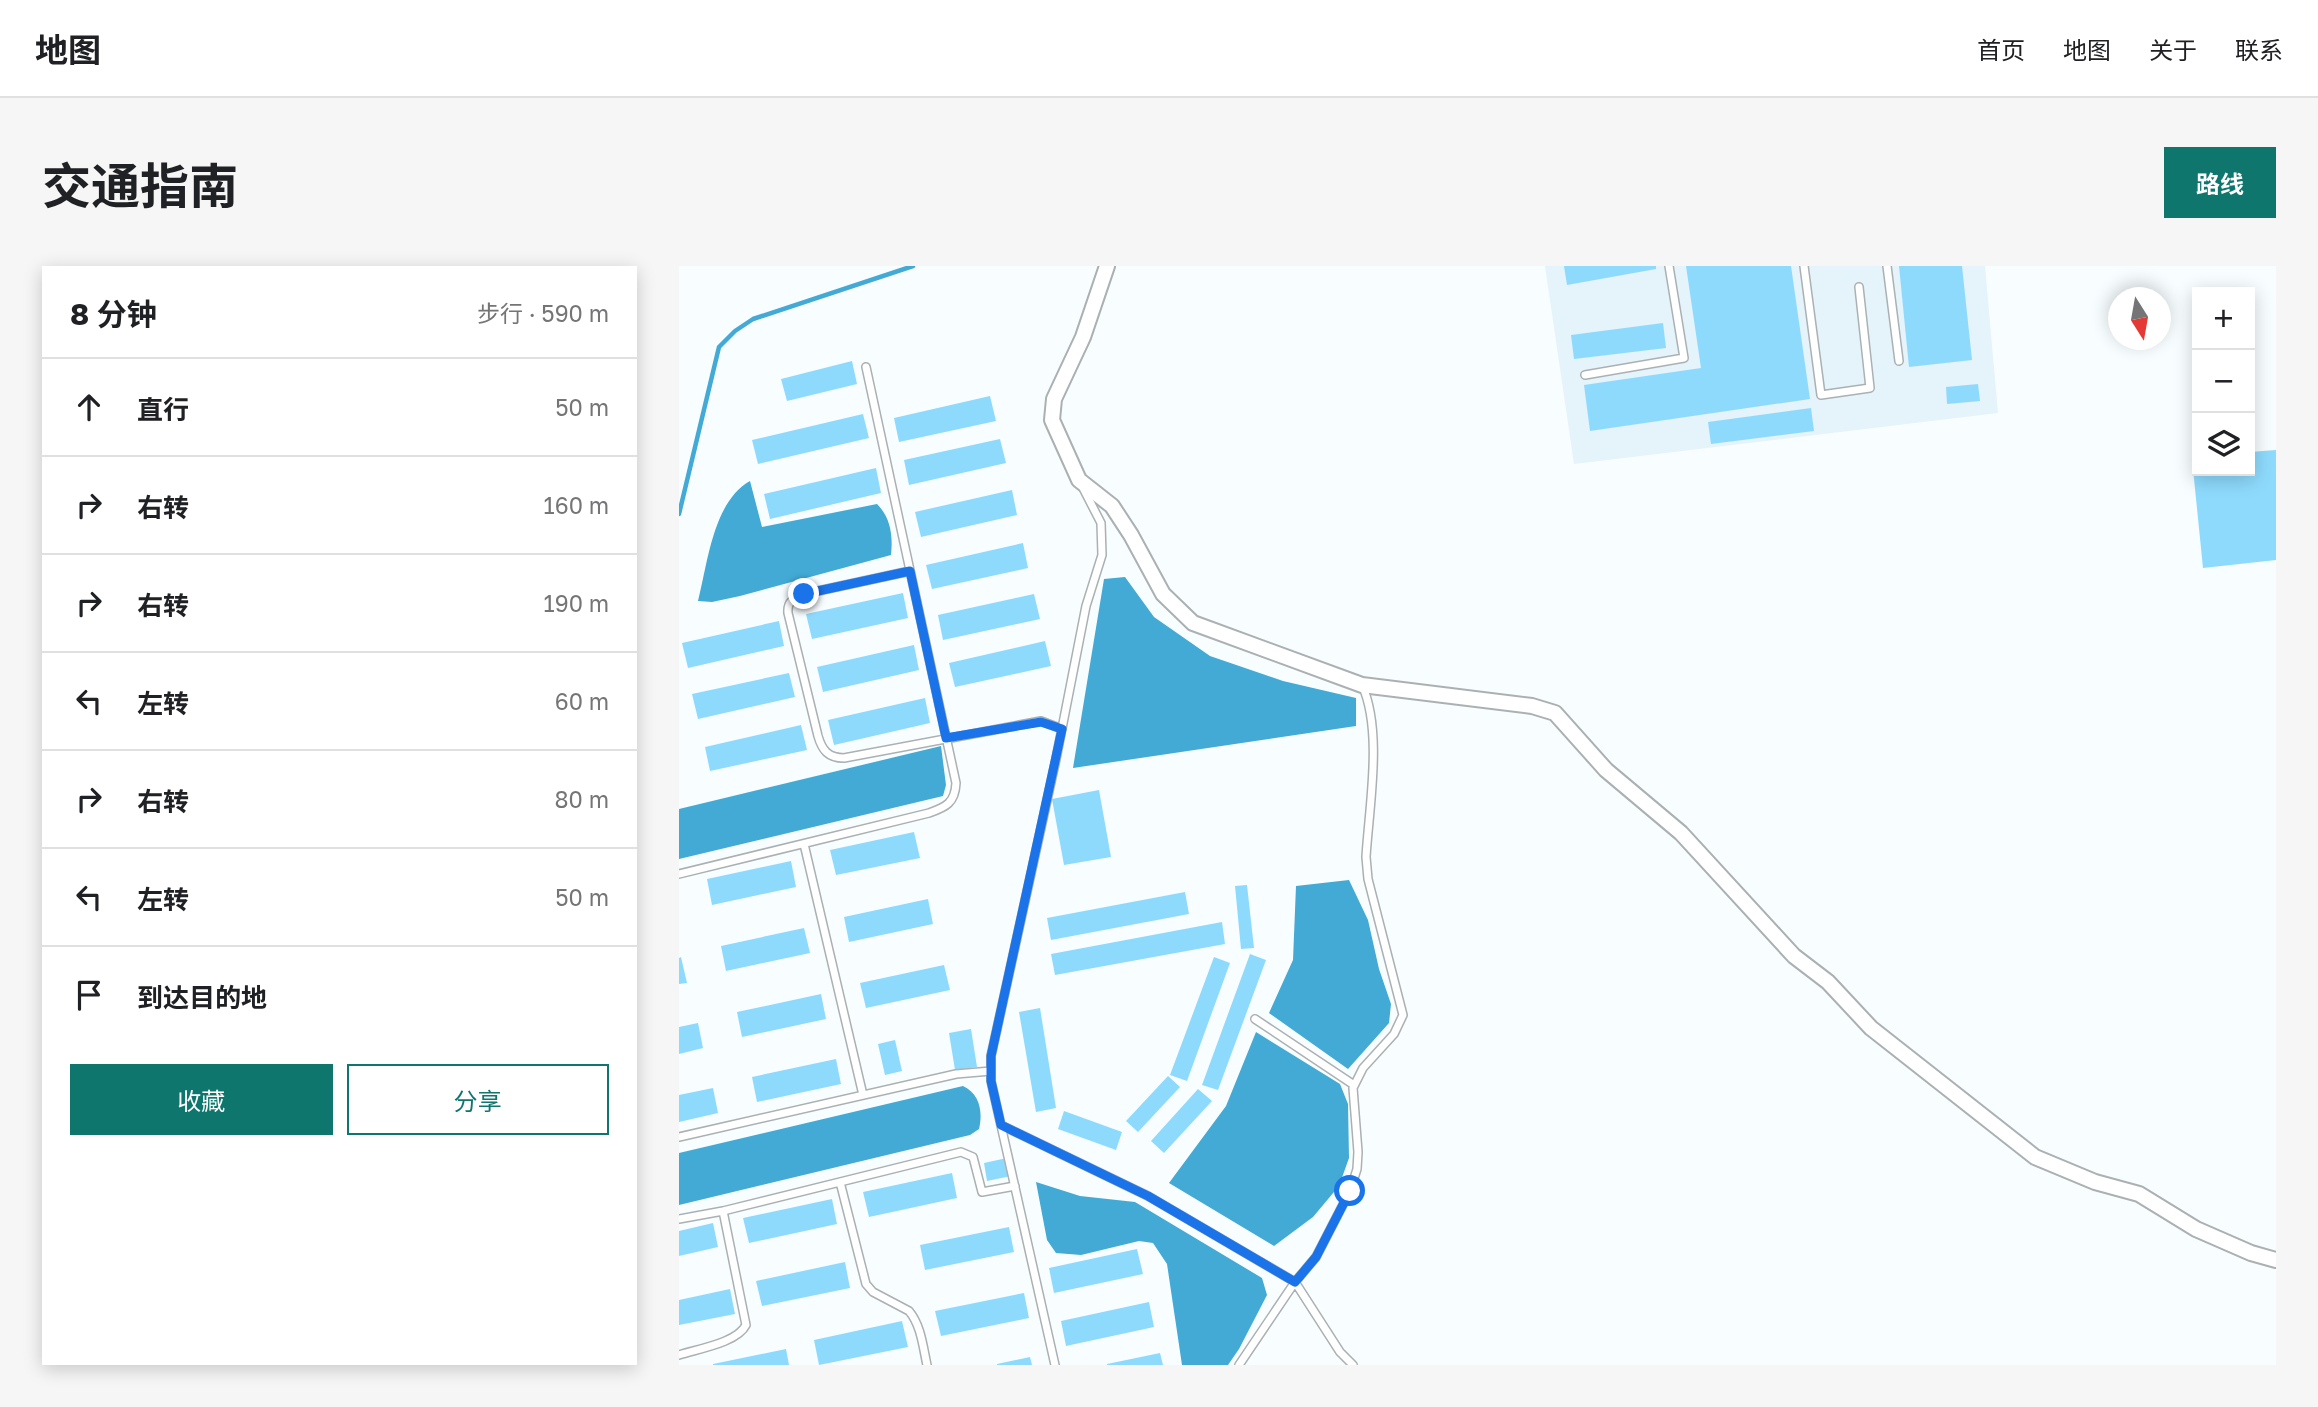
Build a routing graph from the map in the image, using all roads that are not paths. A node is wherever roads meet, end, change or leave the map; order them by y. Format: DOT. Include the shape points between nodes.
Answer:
graph roads {
  1 [pos="1107,266"];
  2 [pos="1669,266"];
  3 [pos="1804,266"];
  4 [pos="1887,266"];
  5 [pos="1860,288"];
  6 [pos="1899,361"];
  7 [pos="866,367"];
  8 [pos="1585,375"];
  9 [pos="1079,480"];
  10 [pos="910,571"];
  11 [pos="1362,685"];
  12 [pos="1062,729"];
  13 [pos="946,738"];
  14 [pos="804,844"];
  15 [pos="679,874"];
  16 [pos="1255,1019"];
  17 [pos="991,1071"];
  18 [pos="1355,1085"];
  19 [pos="863,1095"];
  20 [pos="1001,1125"];
  21 [pos="679,1137"];
  22 [pos="840,1182"];
  23 [pos="1015,1186"];
  24 [pos="723,1211"];
  25 [pos="679,1219"];
  26 [pos="2276,1260"];
  27 [pos="1295,1282"];
  28 [pos="679,1355"];
  29 [pos="927,1365"];
  30 [pos="1055,1365"];
  31 [pos="1240,1365"];
  32 [pos="1353,1365"];
  1 -- 9 [label="street" via="1083,337 1054,399 1052,420"];
  2 -- 8 [label="lane" via="1684,358"];
  3 -- 5 [label="lane" via="1821,395 1870,388"];
  4 -- 6 [label="lane"];
  7 -- 10 [label="lane"];
  9 -- 11 [label="street" via="1112,506 1163,594 1193,622"];
  9 -- 12 [label="lane" via="1100,519 1103,535"];
  10 -- 13 [label="lane"];
  10 -- 13 [label="lane" via="804,594 791,601 788,613 818,736 831,757"];
  11 -- 18 [label="lane" via="1374,726 1368,879 1403,1010 1394,1034 1363,1068"];
  11 -- 26 [label="street" via="1532,706 1555,713 1606,770 1681,833 1794,956 1828,982 1871,1028 1986,1121 2053,1166 2139,1194 2196,1229"];
  12 -- 13 [label="lane" via="1041,722"];
  12 -- 17 [label="lane"];
  13 -- 14 [label="lane" via="956,783 954,798 947,806"];
  14 -- 15 [label="lane"];
  14 -- 19 [label="lane"];
  16 -- 18 [label="lane"];
  17 -- 19 [label="lane" via="956,1074"];
  17 -- 20 [label="lane"];
  18 -- 27 [label="lane" via="1357,1169 1316,1257"];
  19 -- 21 [label="lane"];
  20 -- 23 [label="lane"];
  20 -- 27 [label="lane" via="1148,1196"];
  22 -- 23 [label="lane" via="961,1152 973,1157 982,1192"];
  22 -- 24 [label="lane"];
  22 -- 29 [label="lane" via="866,1284 913,1316"];
  23 -- 30 [label="lane"];
  24 -- 25 [label="lane"];
  24 -- 28 [label="lane" via="746,1325 732,1338"];
  27 -- 31 [label="lane"];
  27 -- 32 [label="lane"];
}
